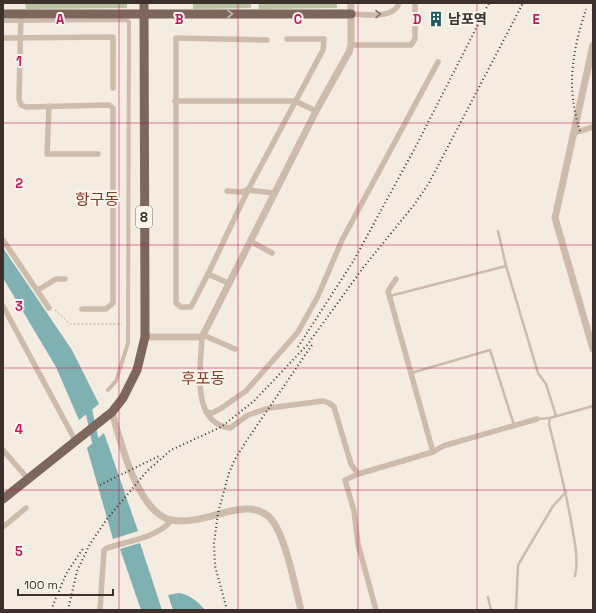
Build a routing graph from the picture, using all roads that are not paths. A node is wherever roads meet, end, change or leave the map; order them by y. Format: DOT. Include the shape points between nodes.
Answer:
graph roads {
  1 [pos="144,3"];
  2 [pos="351,3"];
  3 [pos="399,3"];
  4 [pos="415,3"];
  5 [pos="3,14"];
  6 [pos="144,14"];
  7 [pos="351,14"];
  8 [pos="20,17"];
  9 [pos="3,21"];
  10 [pos="3,38"];
  11 [pos="20,38"];
  12 [pos="287,39"];
  13 [pos="267,40"];
  14 [pos="351,45"];
  15 [pos="593,45"];
  16 [pos="438,62"];
  17 [pos="113,88"];
  18 [pos="175,101"];
  19 [pos="295,101"];
  20 [pos="49,106"];
  21 [pos="316,111"];
  22 [pos="593,128"];
  23 [pos="574,133"];
  24 [pos="98,154"];
  25 [pos="248,190"];
  26 [pos="227,192"];
  27 [pos="275,192"];
  28 [pos="498,231"];
  29 [pos="3,240"];
  30 [pos="250,241"];
  31 [pos="272,253"];
  32 [pos="506,266"];
  33 [pos="208,274"];
  34 [pos="65,279"];
  35 [pos="396,279"];
  36 [pos="228,283"];
  37 [pos="38,290"];
  38 [pos="390,296"];
  39 [pos="3,306"];
  40 [pos="49,308"];
  41 [pos="82,309"];
  42 [pos="202,336"];
  43 [pos="144,338"];
  44 [pos="235,349"];
  45 [pos="593,349"];
  46 [pos="411,373"];
  47 [pos="108,390"];
  48 [pos="593,406"];
  49 [pos="112,412"];
  50 [pos="206,412"];
  51 [pos="556,416"];
  52 [pos="550,418"];
  53 [pos="537,419"];
  54 [pos="514,425"];
  55 [pos="75,440"];
  56 [pos="3,450"];
  57 [pos="433,452"];
  58 [pos="358,474"];
  59 [pos="28,479"];
  60 [pos="566,492"];
  61 [pos="3,499"];
  62 [pos="26,508"];
  63 [pos="172,520"];
  64 [pos="3,527"];
  65 [pos="575,576"];
  66 [pos="488,597"];
  67 [pos="100,610"];
  68 [pos="301,610"];
  69 [pos="376,610"];
  70 [pos="491,610"];
  71 [pos="516,610"];
  1 -- 6 [label="main road, 8"];
  2 -- 7 [label="street"];
  7 -- 3 [label="street, one-way" via="390,13"];
  4 -- 14 [label="street" via="415,39 411,45"];
  5 -- 8 [label="main road"];
  6 -- 7 [label="main road, one-way"];
  6 -- 8 [label="main road"];
  6 -- 43 [label="main road, 8"];
  7 -- 14 [label="street"];
  8 -- 9 [label="street"];
  8 -- 11 [label="street"];
  8 -- 47 [label="street" via="129,22 128,343 116,381"];
  10 -- 11 [label="street"];
  11 -- 17 [label="street" via="113,37"];
  11 -- 20 [label="street" via="19,103 26,107"];
  12 -- 19 [label="street" via="324,39 323,50"];
  13 -- 18 [label="street" via="176,38"];
  14 -- 21 [label="street"];
  15 -- 23 [label="street"];
  16 -- 50 [label="street" via="342,240 318,296 298,332 246,391 220,410"];
  18 -- 19 [label="street"];
  18 -- 33 [label="street" via="176,303 181,307 191,307"];
  19 -- 21 [label="street"];
  19 -- 25 [label="street"];
  20 -- 24 [label="street" via="47,154"];
  20 -- 41 [label="street" via="109,105 113,108 113,303 106,309"];
  21 -- 27 [label="street"];
  22 -- 23 [label="street"];
  23 -- 45 [label="street" via="555,218"];
  25 -- 26 [label="street"];
  25 -- 27 [label="street"];
  25 -- 33 [label="street"];
  27 -- 30 [label="street"];
  28 -- 32 [label="lane"];
  29 -- 37 [label="street"];
  30 -- 31 [label="street"];
  30 -- 36 [label="street"];
  32 -- 38 [label="lane"];
  32 -- 51 [label="lane" via="538,373 546,384"];
  33 -- 36 [label="street"];
  34 -- 37 [label="street" via="56,279"];
  35 -- 38 [label="street" via="388,291"];
  36 -- 42 [label="street"];
  37 -- 40 [label="street"];
  38 -- 46 [label="street"];
  39 -- 55 [label="street"];
  42 -- 43 [label="street"];
  42 -- 44 [label="street"];
  42 -- 50 [label="street" via="201,393"];
  43 -- 49 [label="main road, 8" via="141,358 133,380"];
  46 -- 54 [label="lane" via="490,350"];
  46 -- 57 [label="street"];
  48 -- 51 [label="lane"];
  49 -- 55 [label="main road, 8"];
  49 -- 63 [label="street" via="124,456 137,484 153,509 161,516"];
  50 -- 58 [label="street" via="220,427 230,428 252,413 268,408 315,401 329,403 334,407 350,464"];
  51 -- 52 [label="lane"];
  52 -- 53 [label="lane"];
  52 -- 60 [label="lane" via="549,424"];
  53 -- 54 [label="street"];
  54 -- 57 [label="street" via="443,446"];
  55 -- 59 [label="main road, 8"];
  56 -- 59 [label="street"];
  57 -- 58 [label="street"];
  58 -- 69 [label="street" via="345,480 354,511 358,544"];
  59 -- 61 [label="main road, 8"];
  60 -- 65 [label="lane" via="575,542"];
  60 -- 71 [label="lane" via="553,506 518,565"];
  62 -- 64 [label="street"];
  63 -- 67 [label="street" via="166,528 157,533 104,550"];
  63 -- 68 [label="street" via="191,520 250,508 269,517 280,534"];
  66 -- 70 [label="lane"];
}
